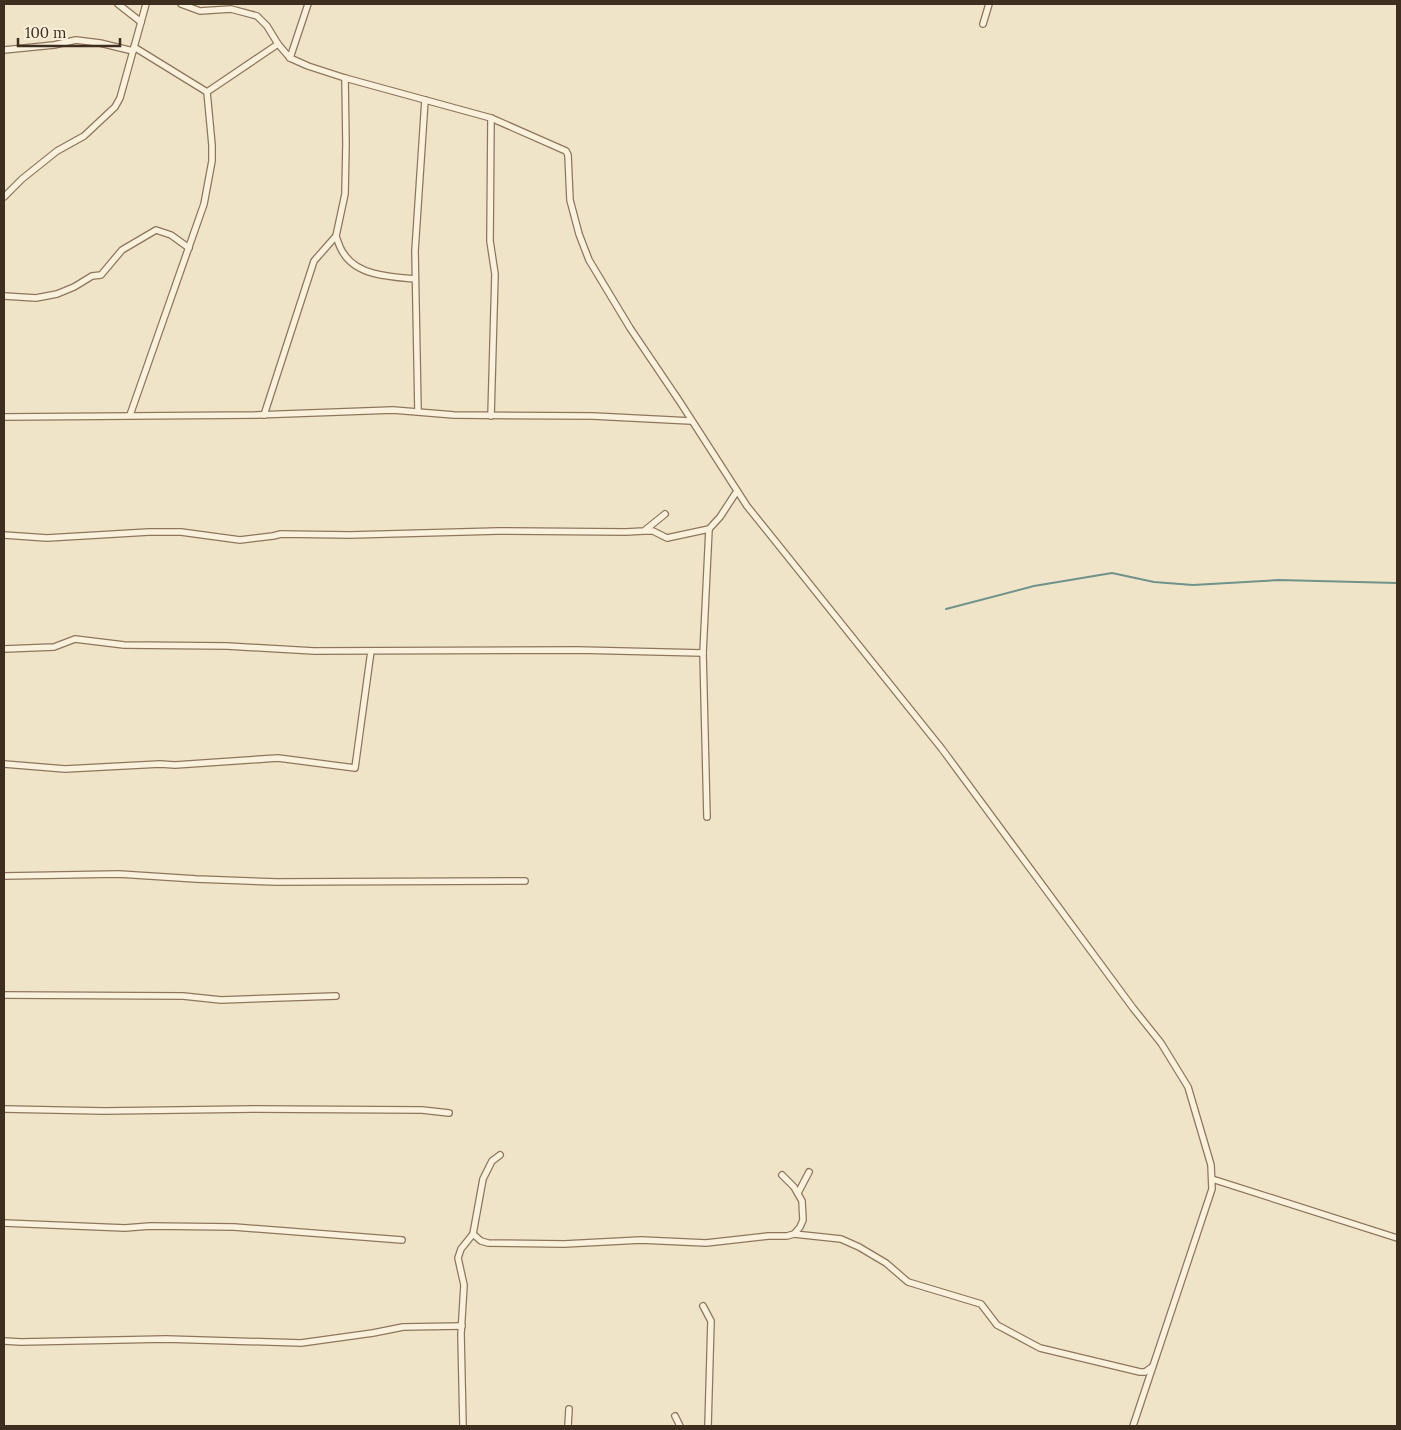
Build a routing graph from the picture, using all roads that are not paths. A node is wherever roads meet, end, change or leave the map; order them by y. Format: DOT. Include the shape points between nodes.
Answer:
graph roads {
  1 [pos="118,4"];
  2 [pos="146,4"];
  3 [pos="181,4"];
  4 [pos="308,4"];
  5 [pos="989,4"];
  6 [pos="141,22"];
  7 [pos="983,24"];
  8 [pos="278,44"];
  9 [pos="134,49"];
  10 [pos="4,50"];
  11 [pos="290,58"];
  12 [pos="345,78"];
  13 [pos="206,92"];
  14 [pos="425,100"];
  15 [pos="491,118"];
  16 [pos="4,197"];
  17 [pos="336,236"];
  18 [pos="189,248"];
  19 [pos="415,279"];
  20 [pos="4,296"];
  21 [pos="418,411"];
  22 [pos="130,415"];
  23 [pos="264,415"];
  24 [pos="491,416"];
  25 [pos="4,417"];
  26 [pos="691,421"];
  27 [pos="737,491"];
  28 [pos="665,514"];
  29 [pos="709,529"];
  30 [pos="644,531"];
  31 [pos="4,535"];
  32 [pos="4,649"];
  33 [pos="371,651"];
  34 [pos="703,653"];
  35 [pos="4,764"];
  36 [pos="707,817"];
  37 [pos="4,876"];
  38 [pos="525,881"];
  39 [pos="4,995"];
  40 [pos="336,996"];
  41 [pos="4,1109"];
  42 [pos="449,1113"];
  43 [pos="500,1155"];
  44 [pos="809,1172"];
  45 [pos="782,1174"];
  46 [pos="1212,1179"];
  47 [pos="798,1193"];
  48 [pos="4,1223"];
  49 [pos="473,1234"];
  50 [pos="794,1234"];
  51 [pos="1397,1238"];
  52 [pos="402,1240"];
  53 [pos="703,1306"];
  54 [pos="462,1326"];
  55 [pos="4,1341"];
  56 [pos="1152,1367"];
  57 [pos="569,1409"];
  58 [pos="675,1416"];
  59 [pos="463,1426"];
  60 [pos="568,1426"];
  61 [pos="680,1426"];
  62 [pos="708,1426"];
  63 [pos="1132,1426"];
  1 -- 6 [label="street"];
  2 -- 6 [label="street"];
  3 -- 8 [label="street" via="200,11 231,9 257,16"];
  4 -- 11 [label="street"];
  5 -- 7 [label="street"];
  6 -- 9 [label="street"];
  8 -- 11 [label="street"];
  8 -- 13 [label="street"];
  9 -- 10 [label="street" via="76,40"];
  9 -- 13 [label="street"];
  9 -- 16 [label="street" via="115,107 84,136 58,150"];
  11 -- 12 [label="street"];
  12 -- 14 [label="street"];
  12 -- 17 [label="street" via="345,194"];
  13 -- 18 [label="street" via="212,161 204,204"];
  14 -- 15 [label="street"];
  14 -- 19 [label="street"];
  15 -- 24 [label="street" via="490,241 495,274"];
  15 -- 26 [label="street" via="566,151 570,200 578,234 589,260"];
  17 -- 19 [label="street" via="350,263 386,276"];
  17 -- 23 [label="street" via="314,261"];
  18 -- 20 [label="street" via="172,235 156,230 122,250 101,275 92,276 74,287 36,298"];
  18 -- 22 [label="street"];
  19 -- 21 [label="street"];
  21 -- 23 [label="street"];
  21 -- 24 [label="street"];
  22 -- 23 [label="street"];
  22 -- 25 [label="street"];
  24 -- 26 [label="street" via="593,416"];
  26 -- 27 [label="street"];
  27 -- 29 [label="street"];
  27 -- 46 [label="street" via="942,748 1162,1043 1188,1087 1211,1165"];
  28 -- 30 [label="street"];
  29 -- 30 [label="street" via="667,538 653,530"];
  29 -- 34 [label="street"];
  30 -- 31 [label="street" via="350,536 281,534 240,540 181,532 48,538"];
  32 -- 33 [label="street" via="54,647 74,639 124,645"];
  33 -- 34 [label="street"];
  33 -- 35 [label="street" via="355,768 278,758 65,769"];
  34 -- 36 [label="street"];
  37 -- 38 [label="street" via="119,874 277,882"];
  39 -- 40 [label="street" via="183,996 221,1000"];
  41 -- 42 [label="street" via="422,1110"];
  43 -- 49 [label="street" via="492,1161 483,1179"];
  44 -- 47 [label="street"];
  45 -- 47 [label="street"];
  46 -- 51 [label="street"];
  46 -- 56 [label="street" via="1212,1189"];
  47 -- 50 [label="street" via="803,1220"];
  48 -- 52 [label="street" via="125,1228 234,1227"];
  49 -- 50 [label="street" via="488,1242 564,1244 641,1240 706,1243"];
  49 -- 54 [label="street" via="458,1258 464,1285"];
  50 -- 56 [label="street" via="841,1239 859,1247 886,1263 908,1282 981,1304 997,1326 1040,1348 1140,1372"];
  53 -- 62 [label="street" via="711,1320"];
  54 -- 55 [label="street" via="403,1327 301,1343 166,1339"];
  54 -- 59 [label="street"];
  56 -- 63 [label="street"];
  57 -- 60 [label="street"];
  58 -- 61 [label="street"];
}
